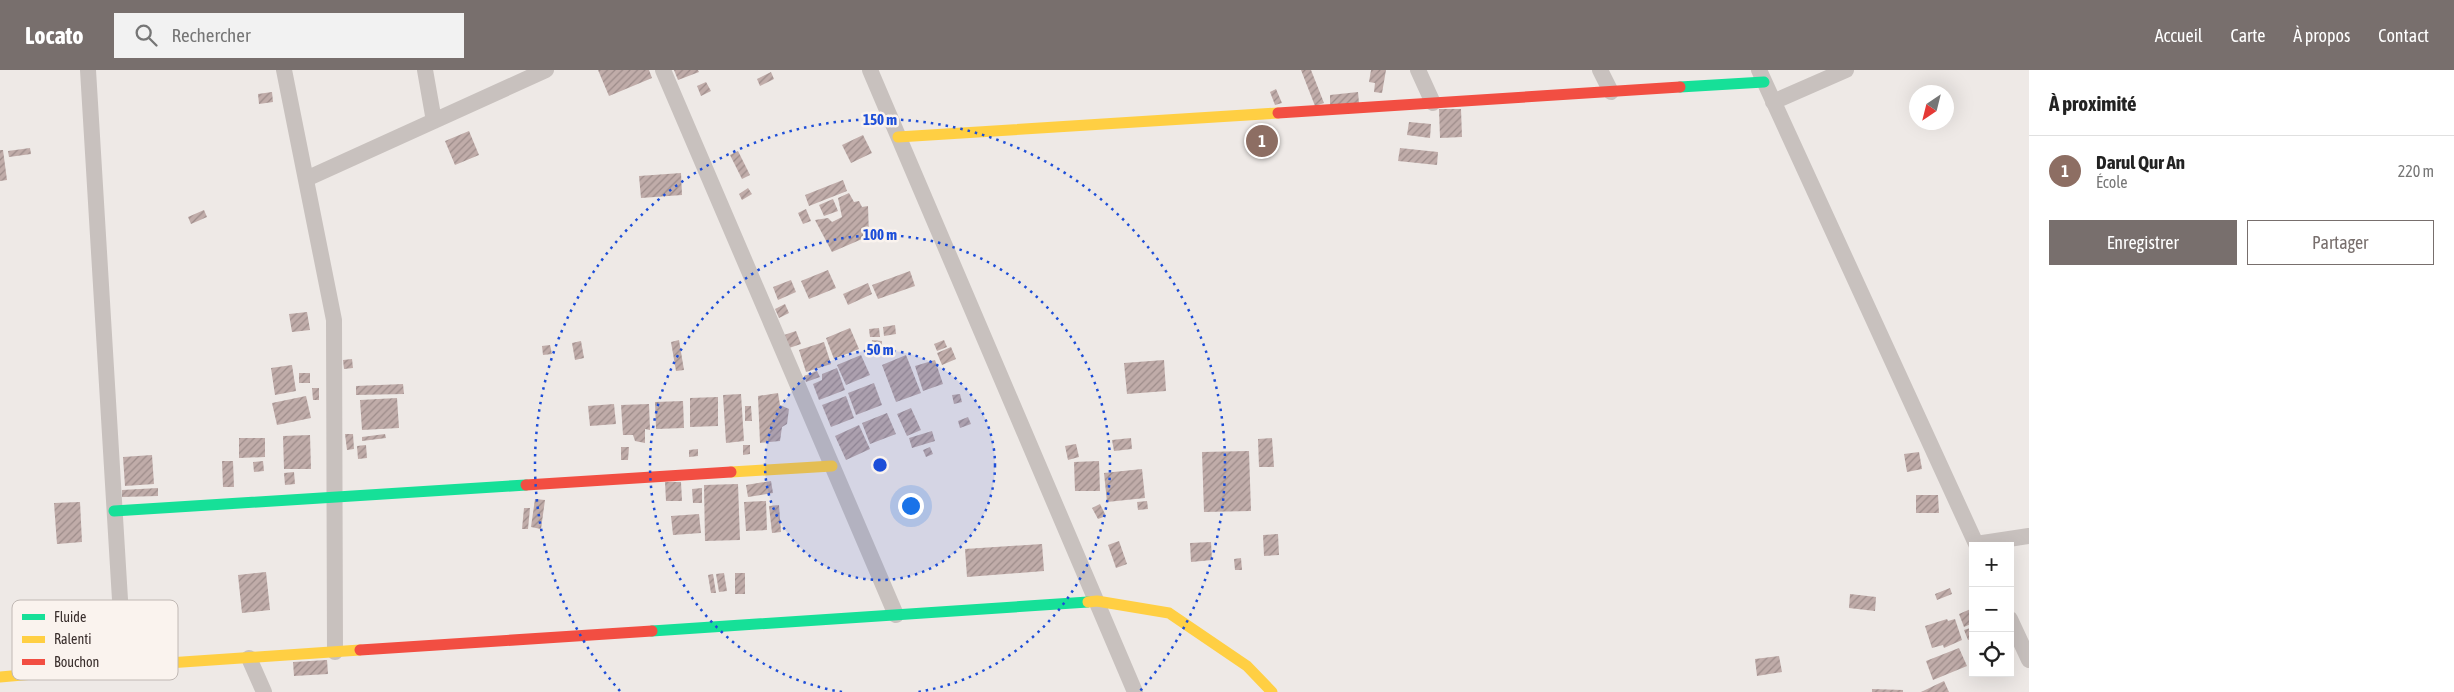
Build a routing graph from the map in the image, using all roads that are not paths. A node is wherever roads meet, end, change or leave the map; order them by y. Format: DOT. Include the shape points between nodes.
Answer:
graph roads {
  1 [pos="88,70"];
  2 [pos="284,70"];
  3 [pos="426,70"];
  4 [pos="546,70"];
  5 [pos="663,70"];
  6 [pos="870,70"];
  7 [pos="1418,70"];
  8 [pos="1600,70"];
  9 [pos="1846,70"];
  10 [pos="1762,76"];
  11 [pos="1611,92"];
  12 [pos="1773,102"];
  13 [pos="1433,103"];
  14 [pos="434,121"];
  15 [pos="898,137"];
  16 [pos="306,179"];
  17 [pos="832,466"];
  18 [pos="334,497"];
  19 [pos="114,511"];
  20 [pos="2029,536"];
  21 [pos="1975,542"];
  22 [pos="1994,542"];
  23 [pos="120,600"];
  24 [pos="1097,601"];
  25 [pos="896,615"];
  26 [pos="2014,628"];
  27 [pos="335,652"];
  28 [pos="249,658"];
  29 [pos="2029,660"];
  30 [pos="178,663"];
  31 [pos="264,692"];
  32 [pos="1135,692"];
  33 [pos="1272,692"];
  1 -- 19 [label="street"];
  2 -- 16 [label="street"];
  3 -- 14 [label="street"];
  4 -- 14 [label="street"];
  5 -- 17 [label="street"];
  6 -- 15 [label="street"];
  7 -- 13 [label="street"];
  8 -- 11 [label="street"];
  9 -- 12 [label="street"];
  10 -- 11 [label="street"];
  10 -- 12 [label="street"];
  11 -- 13 [label="street"];
  12 -- 21 [label="street"];
  13 -- 15 [label="street"];
  14 -- 16 [label="street"];
  15 -- 24 [label="street"];
  16 -- 18 [label="street" via="334,320"];
  17 -- 18 [label="street"];
  17 -- 25 [label="street"];
  18 -- 19 [label="street"];
  18 -- 27 [label="street"];
  19 -- 23 [label="street"];
  20 -- 22 [label="street"];
  24 -- 25 [label="street"];
  24 -- 32 [label="street"];
  24 -- 33 [label="street" via="1169,613 1247,666"];
  25 -- 27 [label="street"];
  26 -- 29 [label="street"];
  27 -- 28 [label="street"];
  28 -- 30 [label="street"];
  28 -- 31 [label="street"];
}
